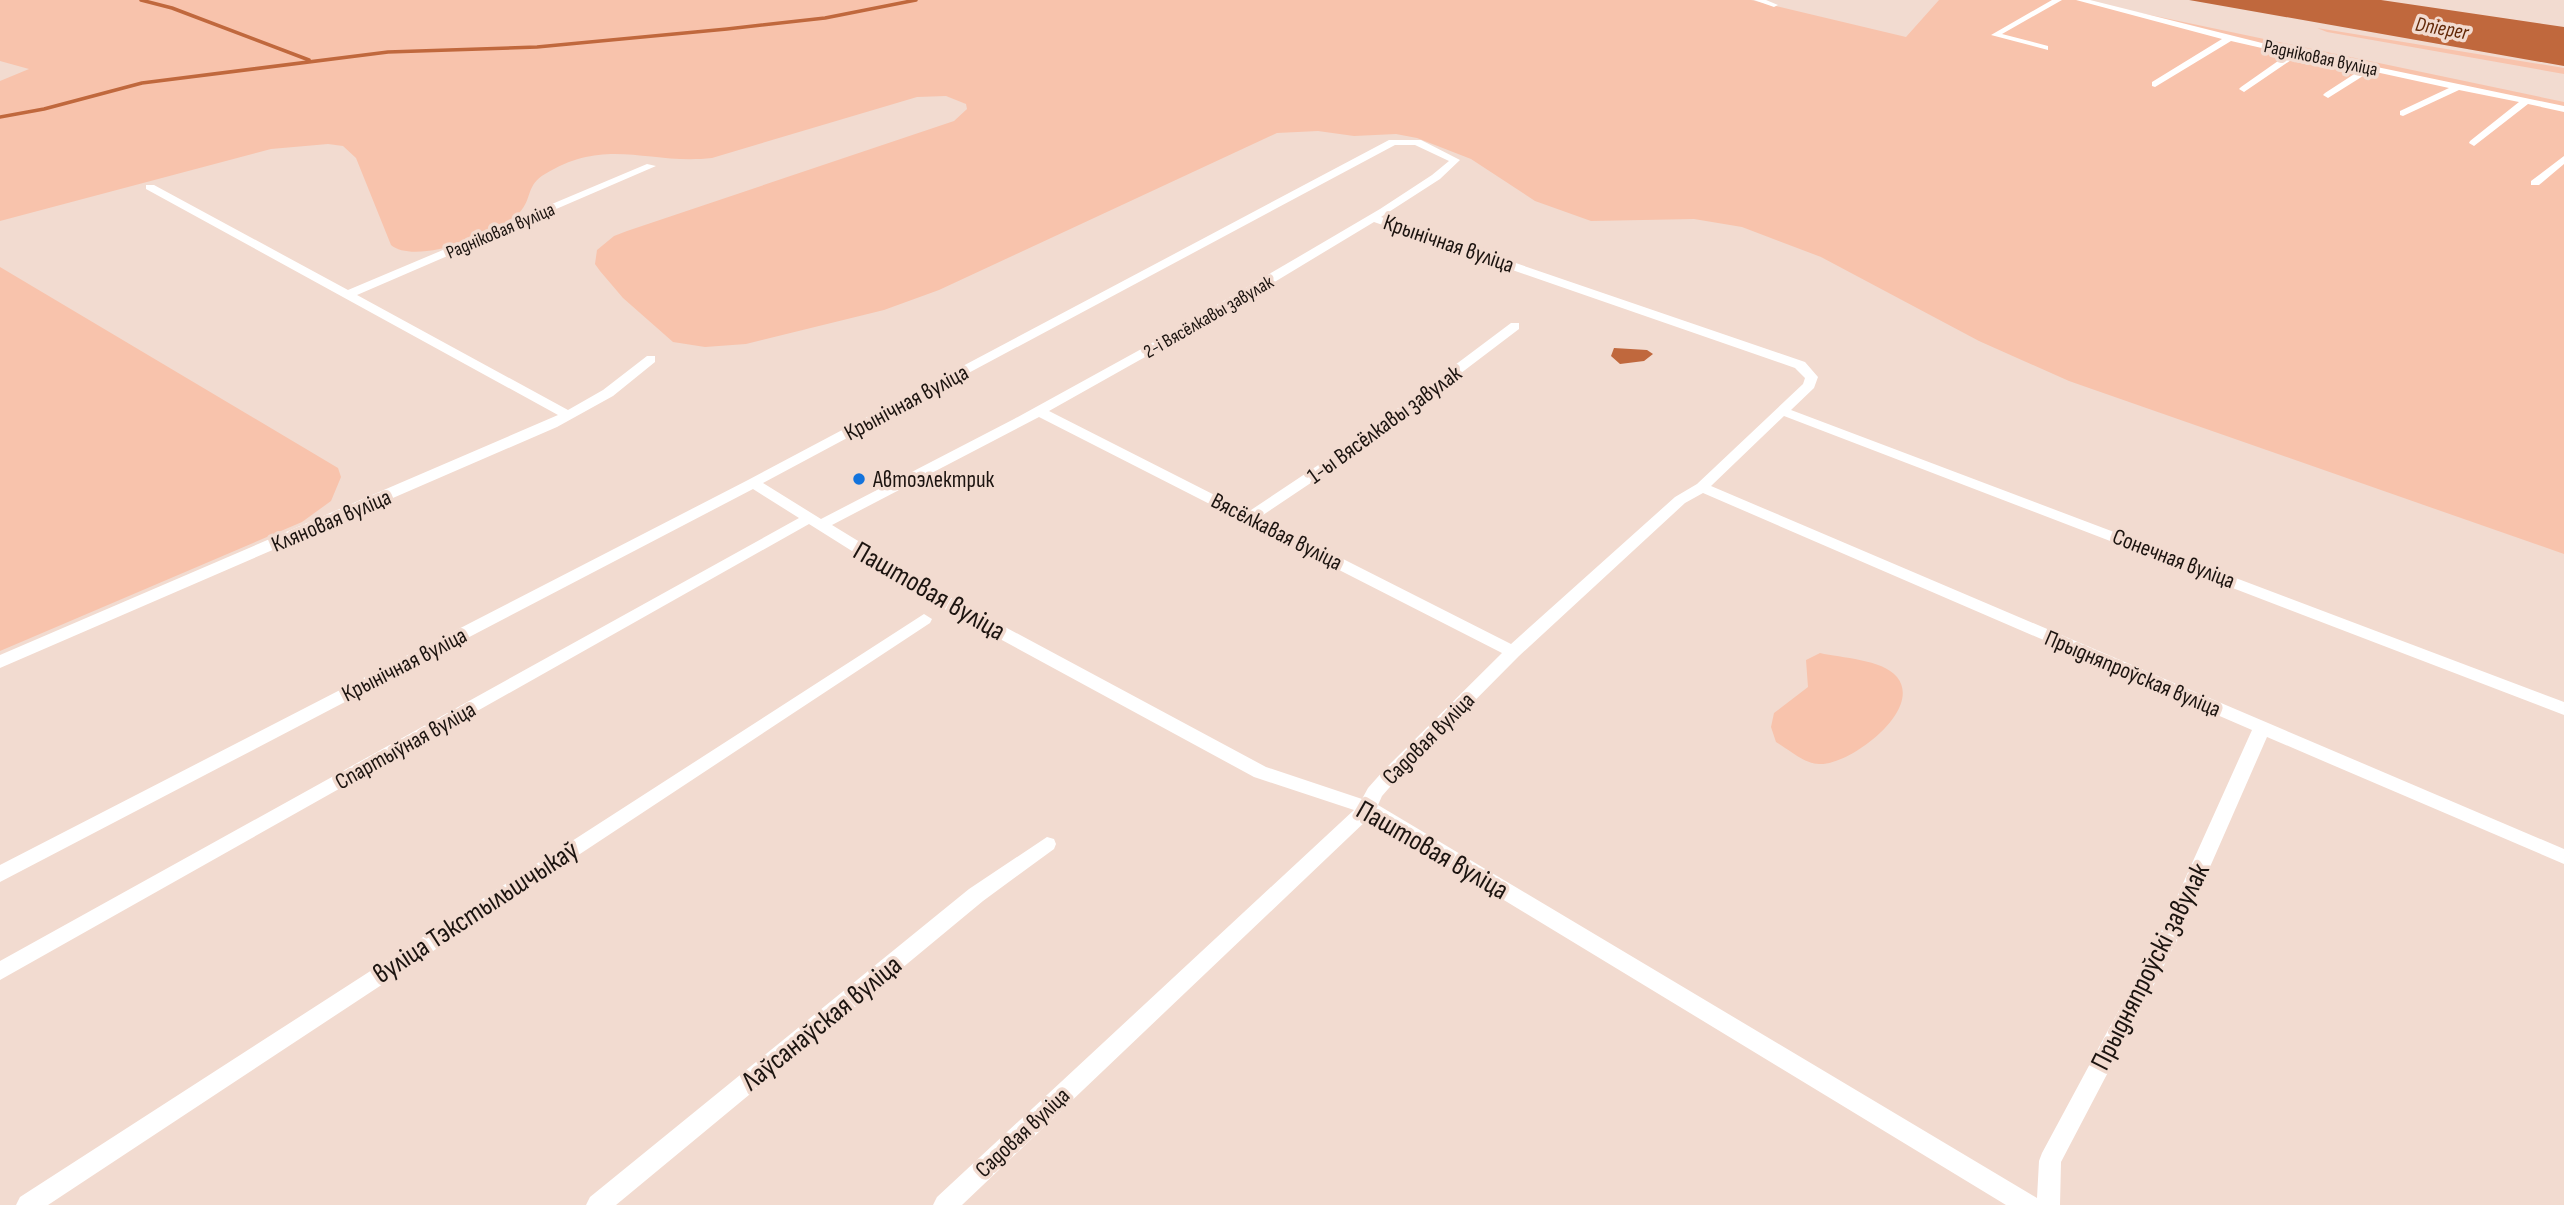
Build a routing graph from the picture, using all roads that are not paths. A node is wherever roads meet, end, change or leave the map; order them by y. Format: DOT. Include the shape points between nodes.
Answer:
graph roads {
  1 [pos="1758,0"];
  2 [pos="2058,0"];
  3 [pos="2080,0"];
  4 [pos="1774,5"];
  5 [pos="2229,38"];
  6 [pos="2045,48"];
  7 [pos="2295,53"];
  8 [pos="2370,68"];
  9 [pos="2155,84"];
  10 [pos="2460,86"];
  11 [pos="2244,89"];
  12 [pos="2328,95"];
  13 [pos="2526,101"];
  14 [pos="2564,109"];
  15 [pos="2403,113"];
  16 [pos="2474,143"];
  17 [pos="2564,159"];
  18 [pos="651,166"];
  19 [pos="2535,183"];
  20 [pos="150,187"];
  21 [pos="1374,218"];
  22 [pos="349,294"];
  23 [pos="1515,326"];
  24 [pos="651,359"];
  25 [pos="1800,365"];
  26 [pos="1782,411"];
  27 [pos="1041,412"];
  28 [pos="569,416"];
  29 [pos="753,483"];
  30 [pos="1702,487"];
  31 [pos="1250,517"];
  32 [pos="815,521"];
  33 [pos="924,619"];
  34 [pos="1513,652"];
  35 [pos="0,662"];
  36 [pos="2564,709"];
  37 [pos="2262,729"];
  38 [pos="1368,808"];
  39 [pos="1047,845"];
  40 [pos="2564,857"];
  41 [pos="0,874"];
  42 [pos="0,971"];
  43 [pos="28,1205"];
  44 [pos="598,1205"];
  45 [pos="945,1205"];
  46 [pos="2028,1205"];
  47 [pos="2048,1205"];
  1 -- 4 [label="street"];
  2 -- 6 [label="street" via="1995,35"];
  3 -- 5 [label="street, Радніковая вуліца"];
  5 -- 7 [label="street, Радніковая вуліца"];
  5 -- 9 [label="street"];
  7 -- 8 [label="street, Радніковая вуліца"];
  7 -- 11 [label="street"];
  8 -- 10 [label="street, Радніковая вуліца"];
  8 -- 12 [label="street"];
  10 -- 13 [label="street, Радніковая вуліца"];
  10 -- 15 [label="street"];
  13 -- 14 [label="street, Радніковая вуліца"];
  13 -- 16 [label="street"];
  17 -- 19 [label="street"];
  18 -- 22 [label="street, Радніковая вуліца"];
  20 -- 22 [label="street"];
  21 -- 25 [label="street, Крынічная вуліца"];
  21 -- 27 [label="street, 2-і Вясёлкавы завулак"];
  21 -- 29 [label="street, Крынічная вуліца" via="1455,160 1417,142 1393,142"];
  22 -- 28 [label="street"];
  23 -- 31 [label="street, 1-ы Вясёлкавы завулак" via="1392,421"];
  24 -- 28 [label="street, Кляновая вуліца"];
  25 -- 26 [label="street, Садовая вуліца" via="1812,377 1809,385"];
  26 -- 30 [label="street, Садовая вуліца"];
  26 -- 36 [label="street, Сонечная вуліца"];
  27 -- 31 [label="street, Вясёлкавая вуліца"];
  27 -- 32 [label="street, Паштовая вуліца"];
  28 -- 35 [label="street, Кляновая вуліца"];
  29 -- 32 [label="street, Паштовая вуліца"];
  29 -- 41 [label="street, Крынічная вуліца"];
  30 -- 34 [label="street, Садовая вуліца" via="1680,500"];
  30 -- 37 [label="street, Прыдняпроўская вуліца"];
  31 -- 34 [label="street, Вясёлкавая вуліца"];
  32 -- 38 [label="street, Паштовая вуліца" via="947,603 1260,772"];
  32 -- 42 [label="street, Спартыўная вуліца"];
  33 -- 43 [label="street, вуліца Тэкстыльшчыкаў"];
  34 -- 38 [label="street, Садовая вуліца" via="1390,775"];
  37 -- 40 [label="street, Прыдняпроўская вуліца"];
  37 -- 47 [label="street, Прыдняпроўскі завулак" via="2171,933 2050,1161"];
  38 -- 45 [label="street, Садовая вуліца"];
  38 -- 46 [label="street, Паштовая вуліца"];
  39 -- 44 [label="street, Лаўсанаўская вуліца" via="976,895"];
}
